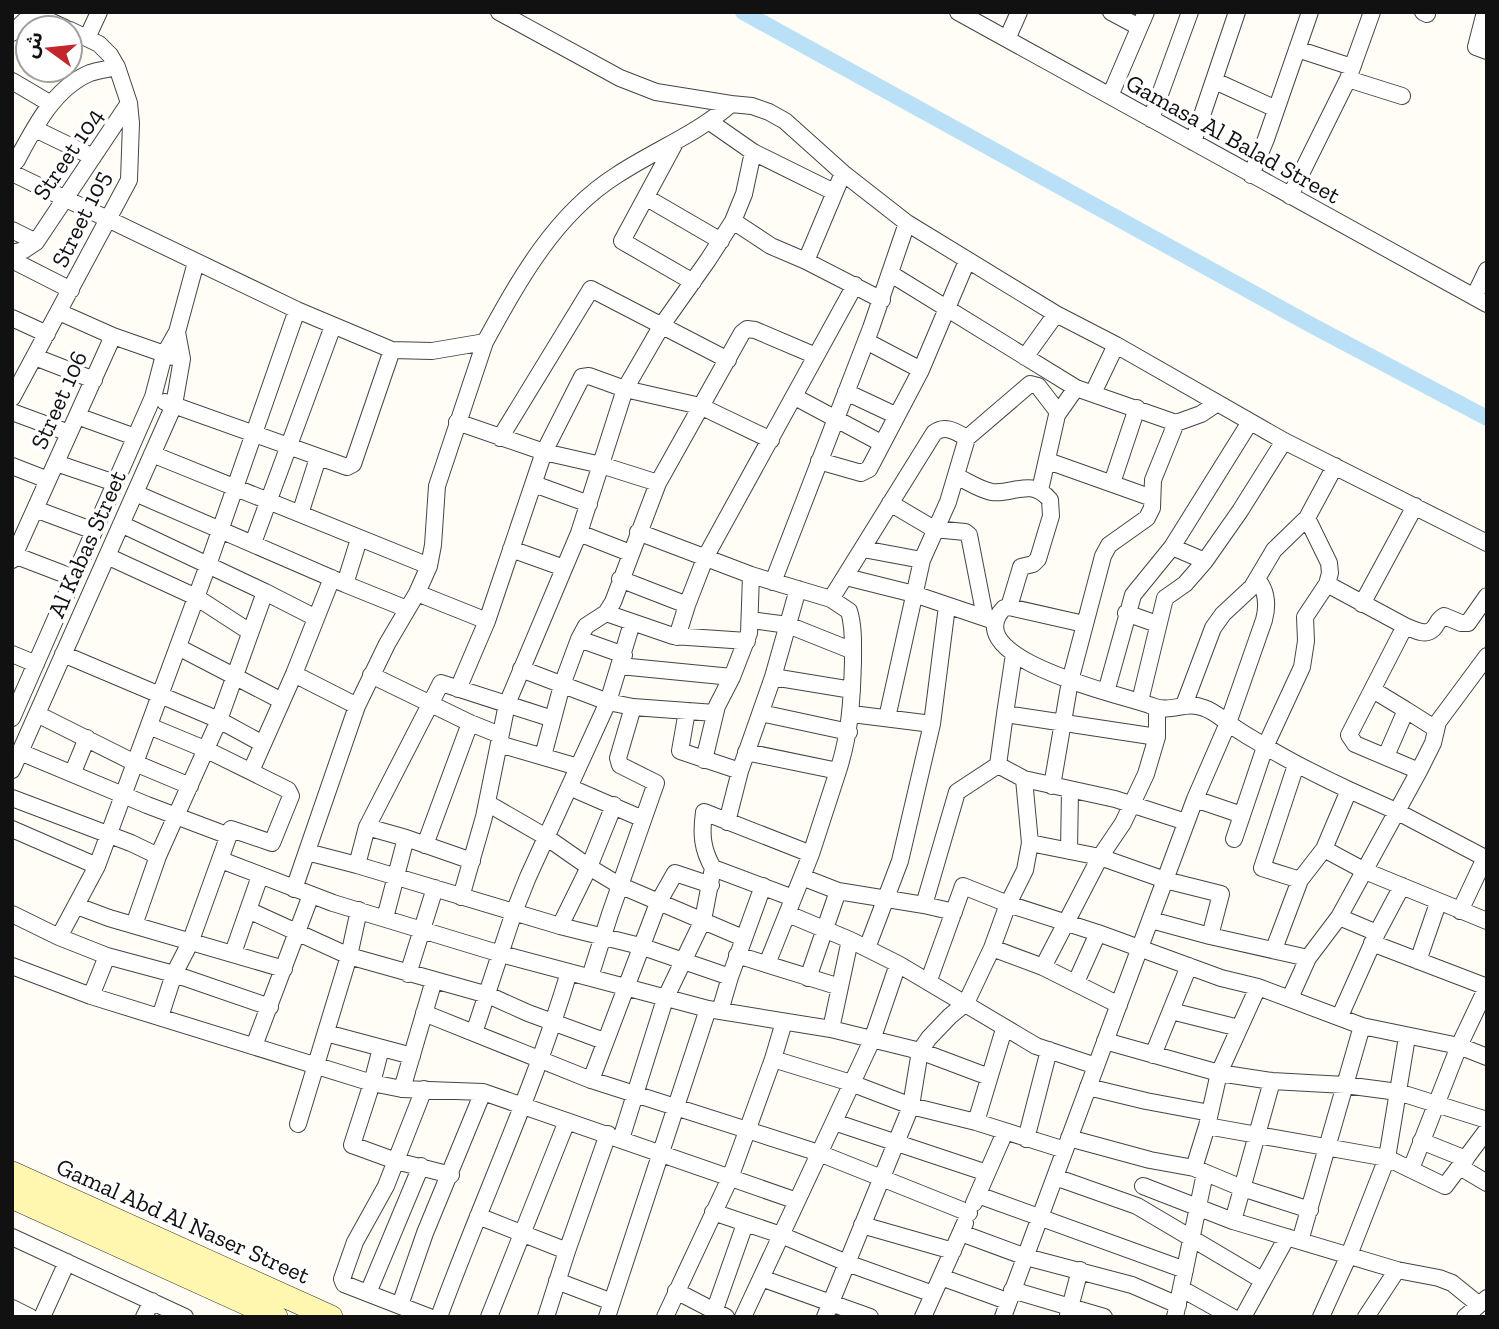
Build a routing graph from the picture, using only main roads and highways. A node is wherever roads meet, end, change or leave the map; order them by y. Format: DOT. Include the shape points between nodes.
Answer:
graph roads {
  1 [pos="12,1173"];
  2 [pos="12,1197"];
  3 [pos="276,1317"];
  4 [pos="331,1317"];
  1 -- 4 [label="main road, Gamal Abd Al Naser Street"];
  2 -- 3 [label="main road, Gamal Abd Al Naser Street"];
}
